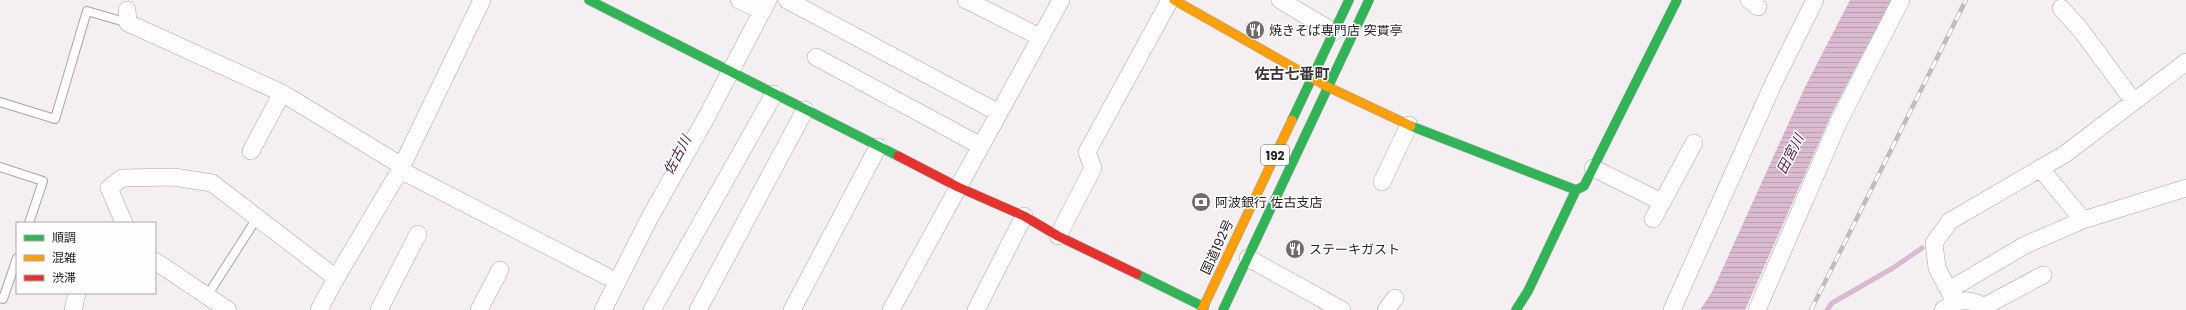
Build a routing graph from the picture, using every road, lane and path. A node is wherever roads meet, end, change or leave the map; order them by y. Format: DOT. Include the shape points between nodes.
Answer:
graph roads {
  1 [pos="482,0"];
  2 [pos="589,0"];
  3 [pos="787,0"];
  4 [pos="966,0"];
  5 [pos="1061,0"];
  6 [pos="1170,0"];
  7 [pos="1174,0"];
  8 [pos="1280,0"];
  9 [pos="1349,0"];
  10 [pos="1369,0"];
  11 [pos="1677,0"];
  12 [pos="1815,0"];
  13 [pos="1901,0"];
  14 [pos="755,5"];
  15 [pos="2061,8"];
  16 [pos="127,17"];
  17 [pos="1334,32"];
  18 [pos="1040,37"];
  19 [pos="816,57"];
  20 [pos="2186,62"];
  21 [pos="726,69"];
  22 [pos="1312,77"];
  23 [pos="1328,87"];
  24 [pos="282,93"];
  25 [pos="774,94"];
  26 [pos="0,102"];
  27 [pos="2134,102"];
  28 [pos="805,110"];
  29 [pos="999,113"];
  30 [pos="1409,125"];
  31 [pos="1694,143"];
  32 [pos="981,146"];
  33 [pos="878,147"];
  34 [pos="252,151"];
  35 [pos="0,167"];
  36 [pos="401,168"];
  37 [pos="1593,168"];
  38 [pos="2040,168"];
  39 [pos="1382,182"];
  40 [pos="958,187"];
  41 [pos="2186,188"];
  42 [pos="1576,190"];
  43 [pos="1662,202"];
  44 [pos="1024,216"];
  45 [pos="257,218"];
  46 [pos="1653,219"];
  47 [pos="2082,220"];
  48 [pos="29,222"];
  49 [pos="124,222"];
  50 [pos="418,234"];
  51 [pos="1058,236"];
  52 [pos="1248,258"];
  53 [pos="16,261"];
  54 [pos="156,263"];
  55 [pos="500,270"];
  56 [pos="2043,275"];
  57 [pos="606,276"];
  58 [pos="336,278"];
  59 [pos="77,294"];
  60 [pos="207,296"];
  61 [pos="0,298"];
  62 [pos="1949,301"];
  63 [pos="981,308"];
  64 [pos="1986,308"];
  65 [pos="1203,309"];
  66 [pos="73,310"];
  67 [pos="228,310"];
  68 [pos="320,310"];
  69 [pos="378,310"];
  70 [pos="480,310"];
  71 [pos="603,310"];
  72 [pos="652,310"];
  73 [pos="698,310"];
  74 [pos="792,310"];
  75 [pos="891,310"];
  76 [pos="1223,310"];
  77 [pos="1342,310"];
  78 [pos="1516,310"];
  79 [pos="1672,310"];
  80 [pos="1757,310"];
  1 -- 36 [label="street"];
  2 -- 21 [label="main road"];
  3 -- 29 [label="street"];
  4 -- 18 [label="street"];
  5 -- 18 [label="street"];
  6 -- 51 [label="street" via="1087,152 1093,168"];
  7 -- 22 [label="main road"];
  8 -- 17 [label="street"];
  9 -- 17 [label="main road, 国道192号 / 192"];
  10 -- 23 [label="main road, 192"];
  11 -- 37 [label="main road"];
  12 -- 79 [label="street" via="1775,80"];
  13 -- 80 [label="street" via="1839,121"];
  14 -- 21 [label="street"];
  15 -- 27 [label="street" via="2080,29"];
  16 -- 24 [label="street"];
  16 -- 26 [label="lane" via="87,11 55,118"];
  17 -- 22 [label="main road, 国道192号 / 192"];
  18 -- 29 [label="street"];
  19 -- 32 [label="street"];
  20 -- 27 [label="street"];
  21 -- 25 [label="main road"];
  21 -- 71 [label="street"];
  22 -- 23 [label="main road"];
  22 -- 65 [label="main road, 国道192号 / 192"];
  23 -- 30 [label="main road"];
  23 -- 52 [label="main road, 192"];
  24 -- 34 [label="street"];
  24 -- 36 [label="street"];
  25 -- 28 [label="main road"];
  25 -- 72 [label="street"];
  27 -- 38 [label="street" via="2065,154"];
  28 -- 33 [label="main road"];
  28 -- 73 [label="street"];
  29 -- 32 [label="street"];
  30 -- 39 [label="street"];
  30 -- 42 [label="main road"];
  31 -- 43 [label="street"];
  32 -- 40 [label="street"];
  33 -- 40 [label="main road"];
  33 -- 74 [label="street"];
  35 -- 48 [label="lane" via="43,180"];
  36 -- 57 [label="street"];
  36 -- 58 [label="street"];
  37 -- 42 [label="main road" via="1584,186"];
  37 -- 43 [label="street"];
  38 -- 47 [label="street"];
  38 -- 62 [label="street" via="1950,221 1934,243 1937,268"];
  40 -- 44 [label="main road"];
  40 -- 75 [label="street"];
  41 -- 47 [label="street"];
  42 -- 78 [label="main road" via="1528,291"];
  43 -- 46 [label="street"];
  44 -- 51 [label="main road"];
  44 -- 63 [label="street"];
  45 -- 49 [label="street" via="212,183 174,177 122,178 109,188"];
  45 -- 58 [label="street"];
  45 -- 60 [label="lane"];
  47 -- 62 [label="street" via="2025,245"];
  50 -- 69 [label="street"];
  51 -- 65 [label="main road"];
  52 -- 76 [label="main road, 192"];
  52 -- 77 [label="street"];
  53 -- 61 [label="lane" via="3,299"];
  54 -- 60 [label="street"];
  55 -- 70 [label="street"];
  56 -- 64 [label="street"];
  58 -- 68 [label="street"];
  59 -- 66 [label="street"];
  60 -- 67 [label="street"];
  62 -- 64 [label="street" via="1968,300"];
}
